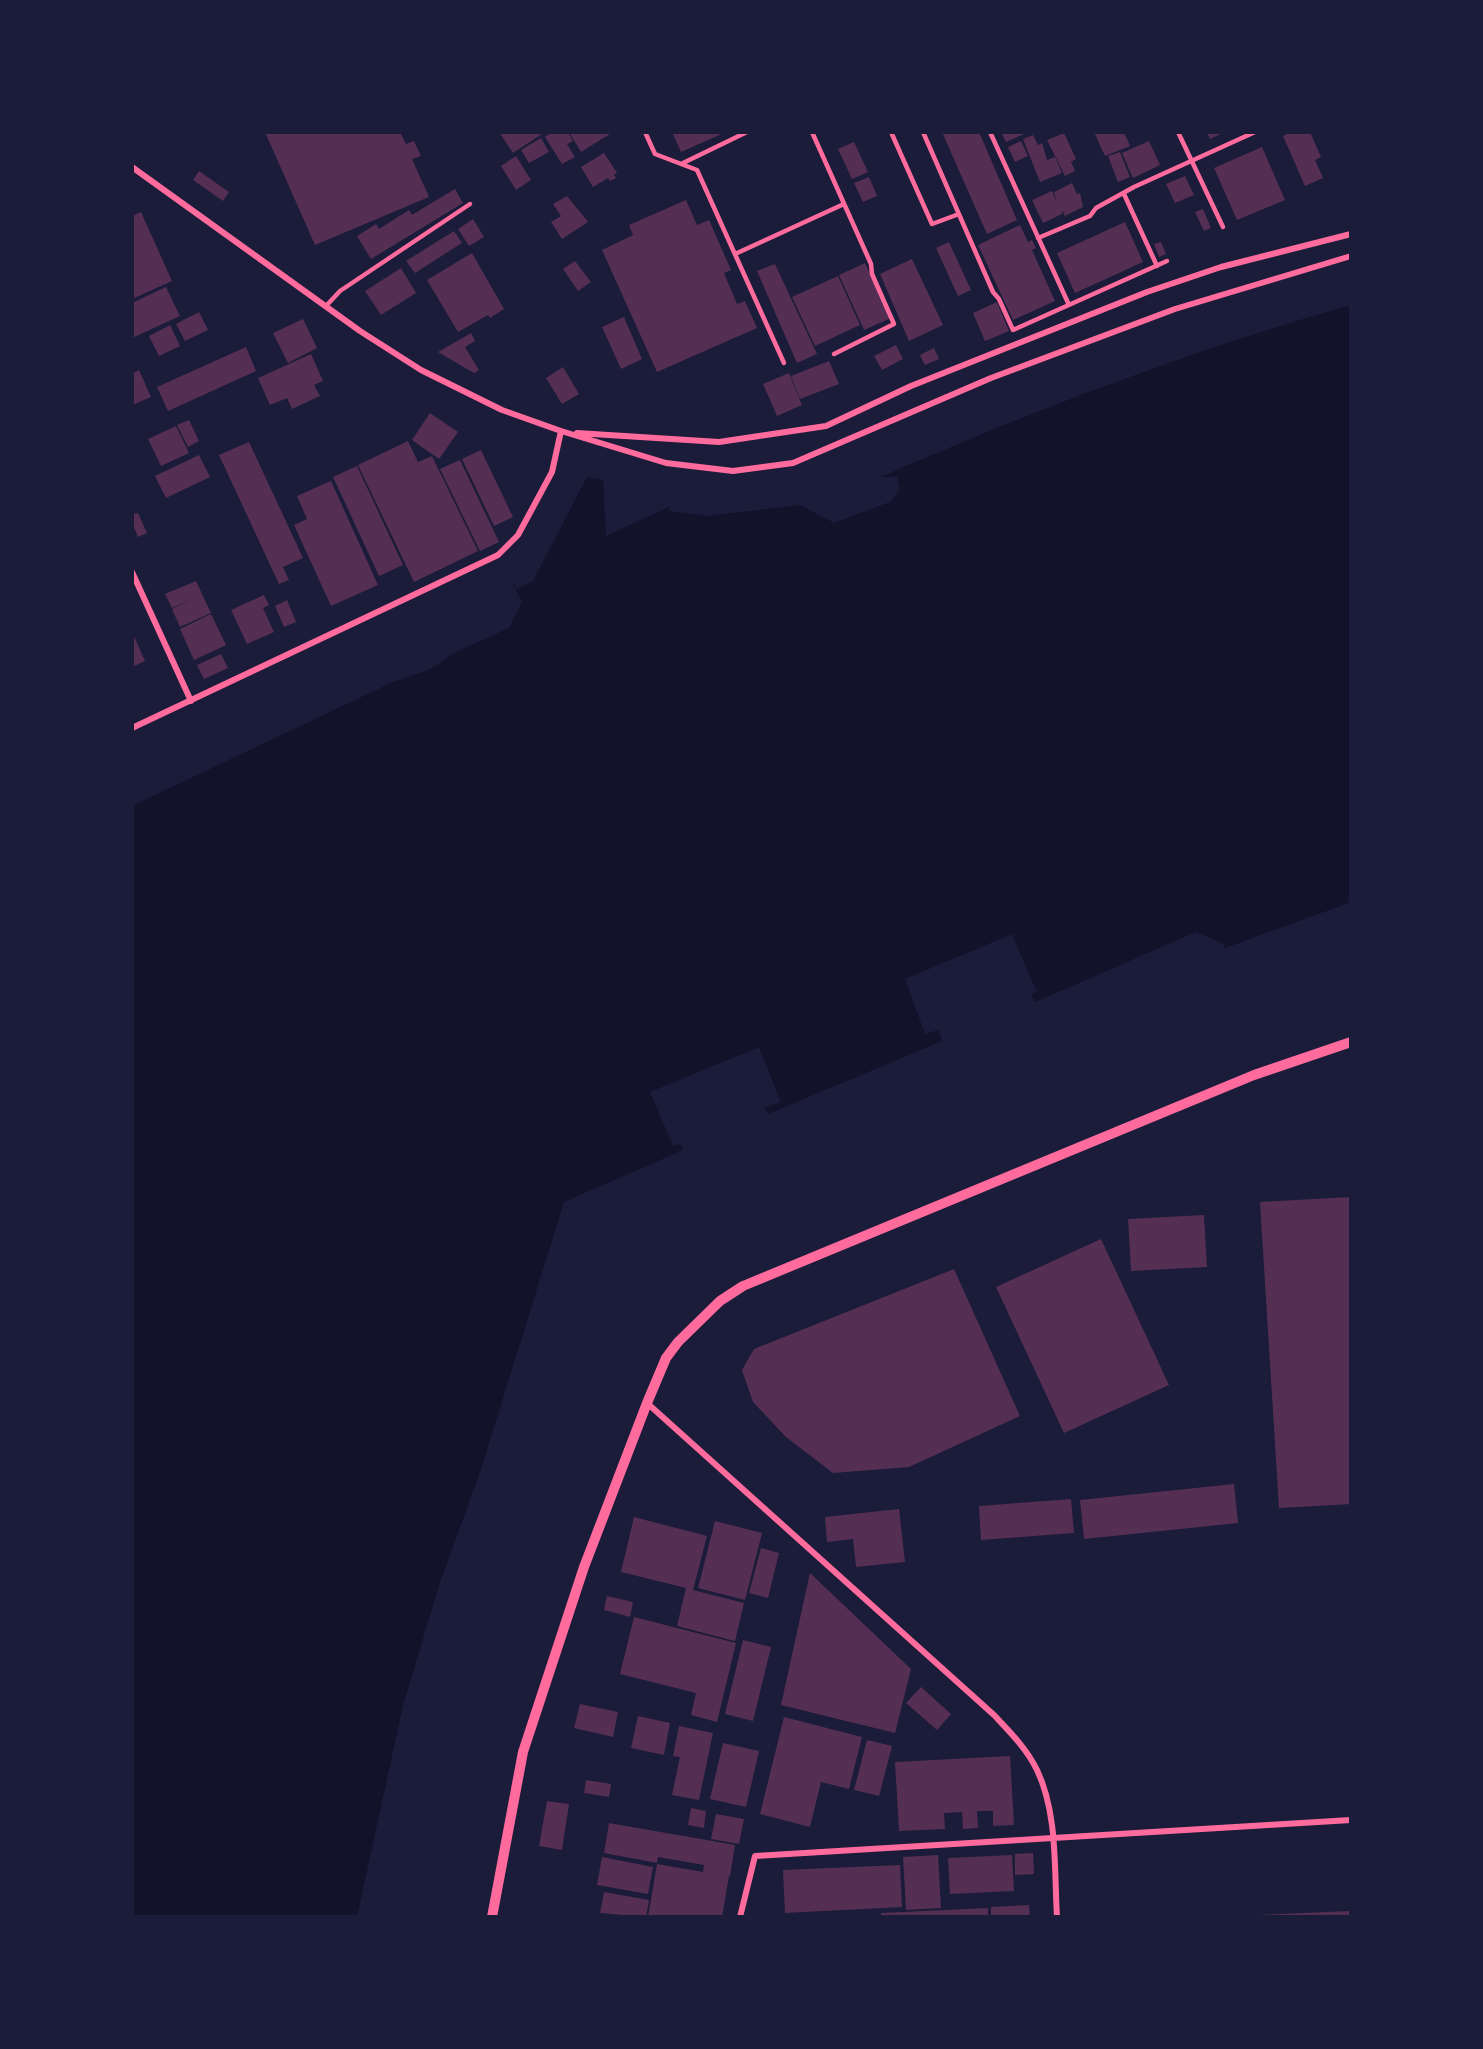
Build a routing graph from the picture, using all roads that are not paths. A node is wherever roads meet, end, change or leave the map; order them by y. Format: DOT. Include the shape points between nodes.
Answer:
graph roads {
  1 [pos="645,132"];
  2 [pos="747,132"];
  3 [pos="812,132"];
  4 [pos="891,132"];
  5 [pos="923,132"];
  6 [pos="990,132"];
  7 [pos="1178,132"];
  8 [pos="1255,132"];
  9 [pos="1192,161"];
  10 [pos="681,164"];
  11 [pos="132,167"];
  12 [pos="1124,194"];
  13 [pos="470,204"];
  14 [pos="843,204"];
  15 [pos="959,214"];
  16 [pos="1223,227"];
  17 [pos="1351,234"];
  18 [pos="1038,238"];
  19 [pos="735,254"];
  20 [pos="1351,256"];
  21 [pos="1167,261"];
  22 [pos="1157,266"];
  23 [pos="1069,305"];
  24 [pos="326,306"];
  25 [pos="834,354"];
  26 [pos="784,363"];
  27 [pos="561,431"];
  28 [pos="132,572"];
  29 [pos="191,701"];
  30 [pos="132,728"];
  31 [pos="1351,1042"];
  32 [pos="647,1403"];
  33 [pos="1351,1820"];
  34 [pos="1053,1838"];
  35 [pos="492,1917"];
  36 [pos="740,1917"];
  37 [pos="1057,1917"];
  1 -- 10 [label="lane" via="655,154"];
  2 -- 10 [label="lane"];
  3 -- 14 [label="lane"];
  4 -- 15 [label="lane" via="932,224"];
  5 -- 15 [label="lane"];
  6 -- 18 [label="lane"];
  7 -- 9 [label="lane"];
  8 -- 9 [label="lane"];
  9 -- 12 [label="lane"];
  9 -- 16 [label="lane"];
  10 -- 19 [label="lane" via="697,170"];
  11 -- 24 [label="street"];
  12 -- 18 [label="lane" via="1096,208 1090,216"];
  12 -- 22 [label="lane"];
  13 -- 24 [label="lane" via="340,291"];
  14 -- 19 [label="lane"];
  14 -- 25 [label="lane" via="872,264 872,274 894,324"];
  15 -- 23 [label="lane" via="1013,330"];
  17 -- 27 [label="street" via="1221,267 1136,296 911,386 826,426 719,442"];
  18 -- 23 [label="lane"];
  19 -- 26 [label="lane"];
  20 -- 27 [label="street" via="1175,309 992,378 793,463 734,471 666,463"];
  21 -- 22 [label="lane"];
  22 -- 23 [label="lane"];
  24 -- 27 [label="street" via="421,370 502,410"];
  27 -- 29 [label="street" via="552,472 507,548"];
  28 -- 29 [label="street"];
  29 -- 30 [label="street"];
  31 -- 32 [label="street" via="1254,1075 743,1286 720,1301 678,1341"];
  32 -- 34 [label="street" via="1019,1742 1037,1770 1048,1801"];
  32 -- 35 [label="street" via="584,1567 523,1752"];
  33 -- 34 [label="street"];
  34 -- 36 [label="street" via="755,1856"];
  34 -- 37 [label="street"];
}
